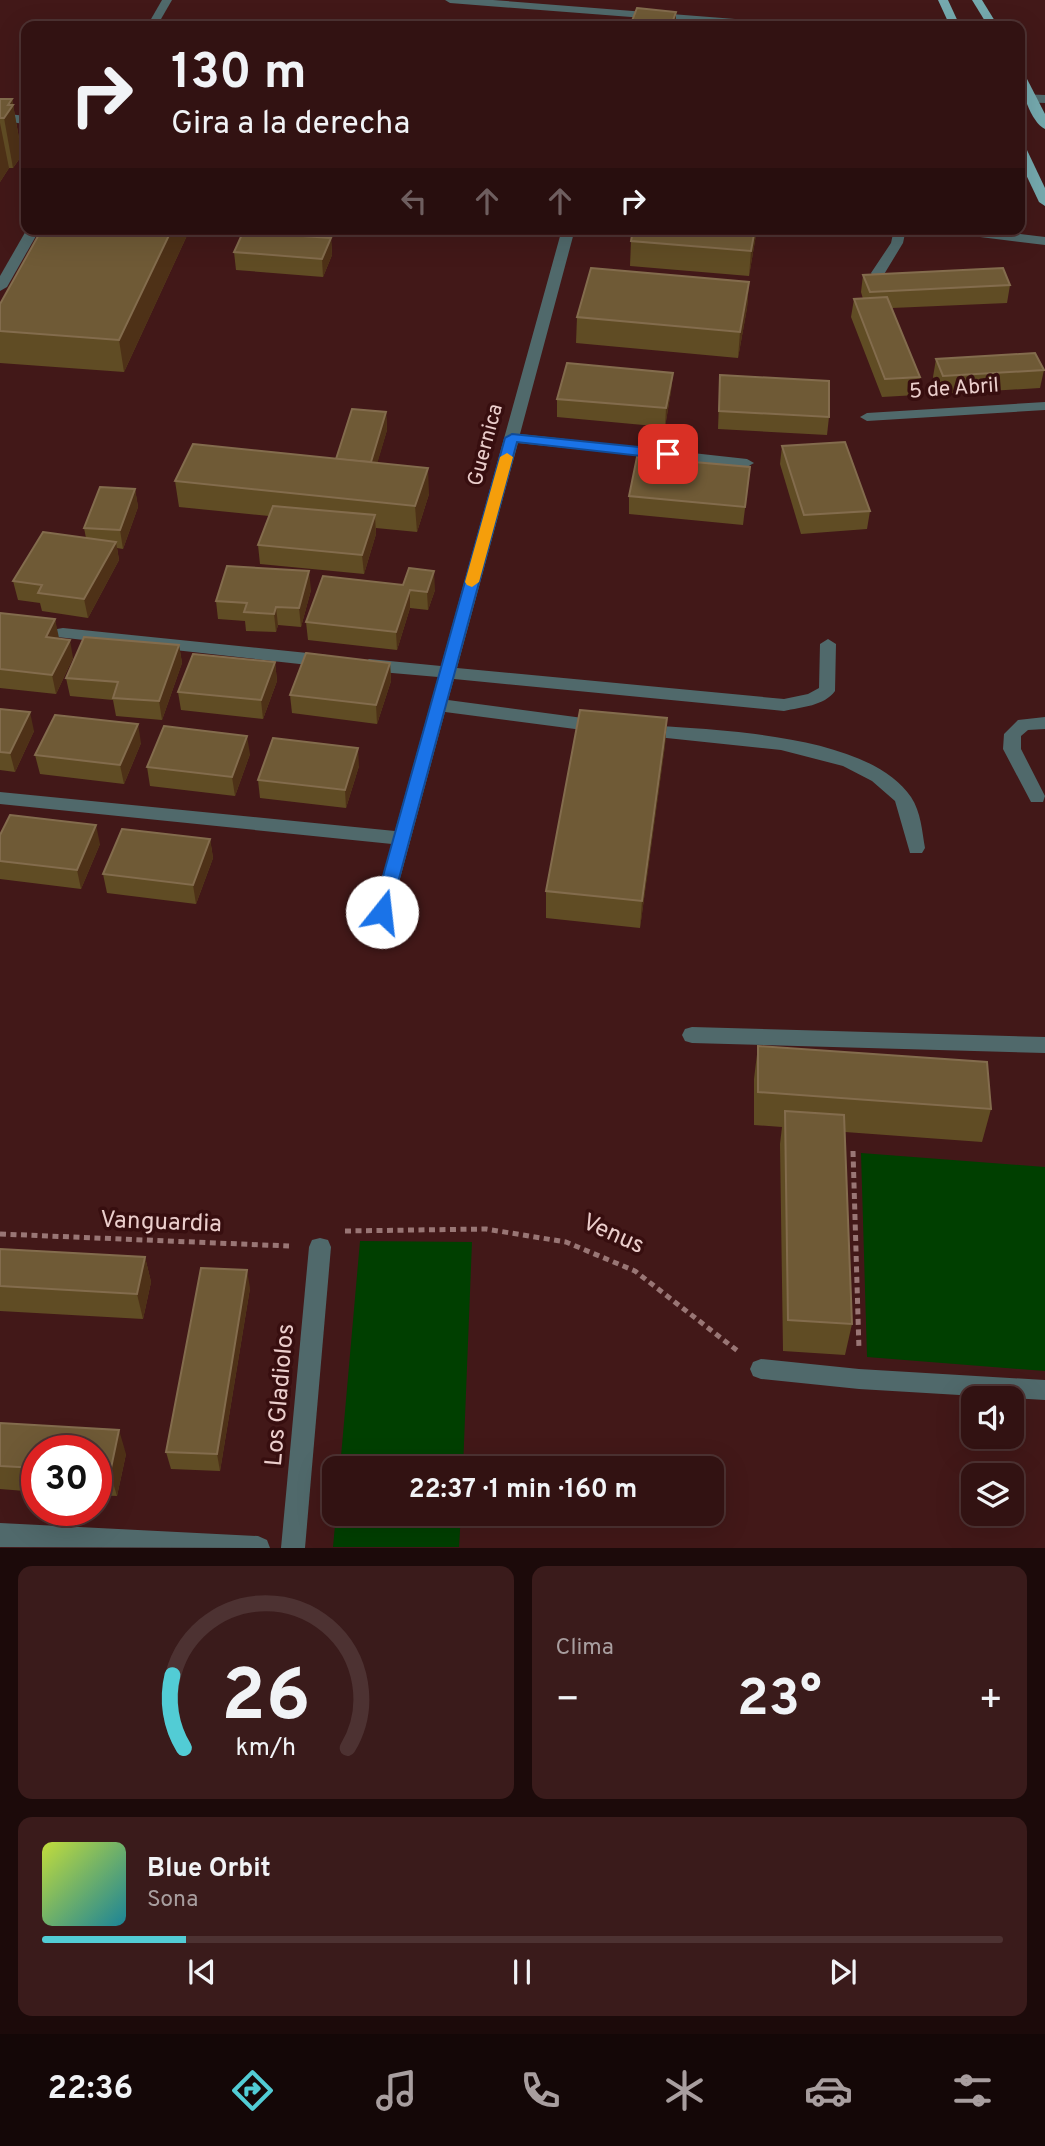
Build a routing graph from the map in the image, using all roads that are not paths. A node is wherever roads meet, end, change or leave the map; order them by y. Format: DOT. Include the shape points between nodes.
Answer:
graph roads {
  1 [pos="167,0"];
  2 [pos="450,0"];
  3 [pos="943,0"];
  4 [pos="978,0"];
  5 [pos="155,21"];
  6 [pos="723,21"];
  7 [pos="953,21"];
  8 [pos="990,21"];
  9 [pos="1032,99"];
  10 [pos="0,117"];
  11 [pos="21,119"];
  12 [pos="1045,124"];
  13 [pos="1025,159"];
  14 [pos="1045,202"];
  15 [pos="30,235"];
  16 [pos="567,235"];
  17 [pos="899,235"];
  18 [pos="996,235"];
  19 [pos="1045,241"];
  20 [pos="878,273"];
  21 [pos="0,287"];
  22 [pos="1045,406"];
  23 [pos="867,417"];
  24 [pos="512,438"];
  25 [pos="747,463"];
  26 [pos="62,633"];
  27 [pos="828,644"];
  28 [pos="447,673"];
  29 [pos="439,705"];
  30 [pos="1045,723"];
  31 [pos="0,798"];
  32 [pos="1037,799"];
  33 [pos="402,838"];
  34 [pos="916,848"];
  35 [pos="382,912"];
  36 [pos="692,1035"];
  37 [pos="1045,1045"];
  38 [pos="320,1247"];
  39 [pos="761,1369"];
  40 [pos="1045,1390"];
  41 [pos="0,1535"];
  42 [pos="258,1548"];
  43 [pos="293,1548"];
  1 -- 5 [label="street"];
  2 -- 6 [label="street"];
  3 -- 7 [label="main road"];
  4 -- 8 [label="main road"];
  9 -- 12 [label="main road"];
  10 -- 11 [label="street"];
  13 -- 14 [label="main road"];
  15 -- 21 [label="street"];
  16 -- 24 [label="street, Guernica"];
  17 -- 20 [label="street"];
  18 -- 19 [label="street"];
  22 -- 23 [label="street, 5 de Abril"];
  24 -- 25 [label="street"];
  24 -- 28 [label="street, Guernica"];
  26 -- 28 [label="street"];
  27 -- 28 [label="street" via="827,691 784,705"];
  28 -- 29 [label="street, Guernica"];
  29 -- 33 [label="street, Guernica"];
  29 -- 34 [label="street" via="784,745 835,755 872,771 904,799"];
  30 -- 32 [label="street" via="1024,724 1013,734 1012,749"];
  31 -- 33 [label="street"];
  33 -- 35 [label="street, Guernica"];
  36 -- 37 [label="street"];
  38 -- 43 [label="street, Los Gladiolos"];
  39 -- 40 [label="street"];
  41 -- 42 [label="street"];
}
